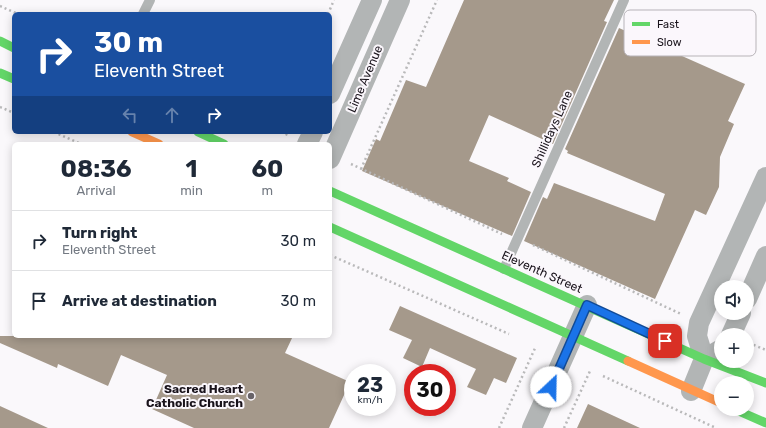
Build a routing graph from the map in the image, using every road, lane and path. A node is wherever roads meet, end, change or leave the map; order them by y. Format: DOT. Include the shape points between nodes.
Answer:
graph roads {
  1 [pos="150,0"];
  2 [pos="334,0"];
  3 [pos="372,0"];
  4 [pos="400,0"];
  5 [pos="437,0"];
  6 [pos="624,0"];
  7 [pos="0,6"];
  8 [pos="14,12"];
  9 [pos="145,12"];
  10 [pos="329,12"];
  11 [pos="0,41"];
  12 [pos="12,47"];
  13 [pos="0,73"];
  14 [pos="12,78"];
  15 [pos="332,90"];
  16 [pos="0,107"];
  17 [pos="12,113"];
  18 [pos="58,134"];
  19 [pos="136,134"];
  20 [pos="202,134"];
  21 [pos="76,142"];
  22 [pos="154,142"];
  23 [pos="220,142"];
  24 [pos="332,155"];
  25 [pos="332,157"];
  26 [pos="361,169"];
  27 [pos="766,177"];
  28 [pos="332,192"];
  29 [pos="332,228"];
  30 [pos="517,238"];
  31 [pos="332,256"];
  32 [pos="766,256"];
  33 [pos="504,269"];
  34 [pos="754,283"];
  35 [pos="587,305"];
  36 [pos="699,323"];
  37 [pos="514,337"];
  38 [pos="573,338"];
  39 [pos="754,345"];
  40 [pos="766,350"];
  41 [pos="714,353"];
  42 [pos="704,359"];
  43 [pos="563,360"];
  44 [pos="590,371"];
  45 [pos="766,383"];
  46 [pos="691,390"];
  47 [pos="714,400"];
  48 [pos="750,416"];
  49 [pos="766,423"];
  50 [pos="499,428"];
  51 [pos="532,428"];
  52 [pos="564,428"];
  53 [pos="716,428"];
  1 -- 9 [label="lane"];
  2 -- 10 [label="path"];
  3 -- 15 [label="street"];
  4 -- 24 [label="street, Lime Avenue"];
  5 -- 26 [label="path"];
  6 -- 30 [label="lane, Shillidays Lane"];
  7 -- 8 [label="path"];
  11 -- 12 [label="main road"];
  13 -- 14 [label="main road"];
  16 -- 17 [label="path"];
  18 -- 21 [label="path"];
  19 -- 22 [label="main road"];
  20 -- 23 [label="main road"];
  25 -- 26 [label="path"];
  26 -- 30 [label="path"];
  27 -- 36 [label="street"];
  28 -- 33 [label="main road, Eleventh Street"];
  29 -- 38 [label="main road"];
  30 -- 33 [label="lane, Shillidays Lane"];
  30 -- 36 [label="path"];
  31 -- 37 [label="path"];
  32 -- 34 [label="street"];
  33 -- 35 [label="main road, Eleventh Street"];
  35 -- 38 [label="street"];
  35 -- 42 [label="main road, Eleventh Street"];
  36 -- 42 [label="street" via="697,336"];
  38 -- 43 [label="street"];
  38 -- 46 [label="main road"];
  39 -- 40 [label="path"];
  41 -- 42 [label="street"];
  42 -- 45 [label="main road, Eleventh Street"];
  42 -- 46 [label="street"];
  43 -- 44 [label="path"];
  43 -- 50 [label="path" via="536,346"];
  43 -- 51 [label="street"];
  44 -- 52 [label="path"];
  44 -- 53 [label="path"];
  46 -- 47 [label="main road"];
  48 -- 49 [label="main road"];
}
